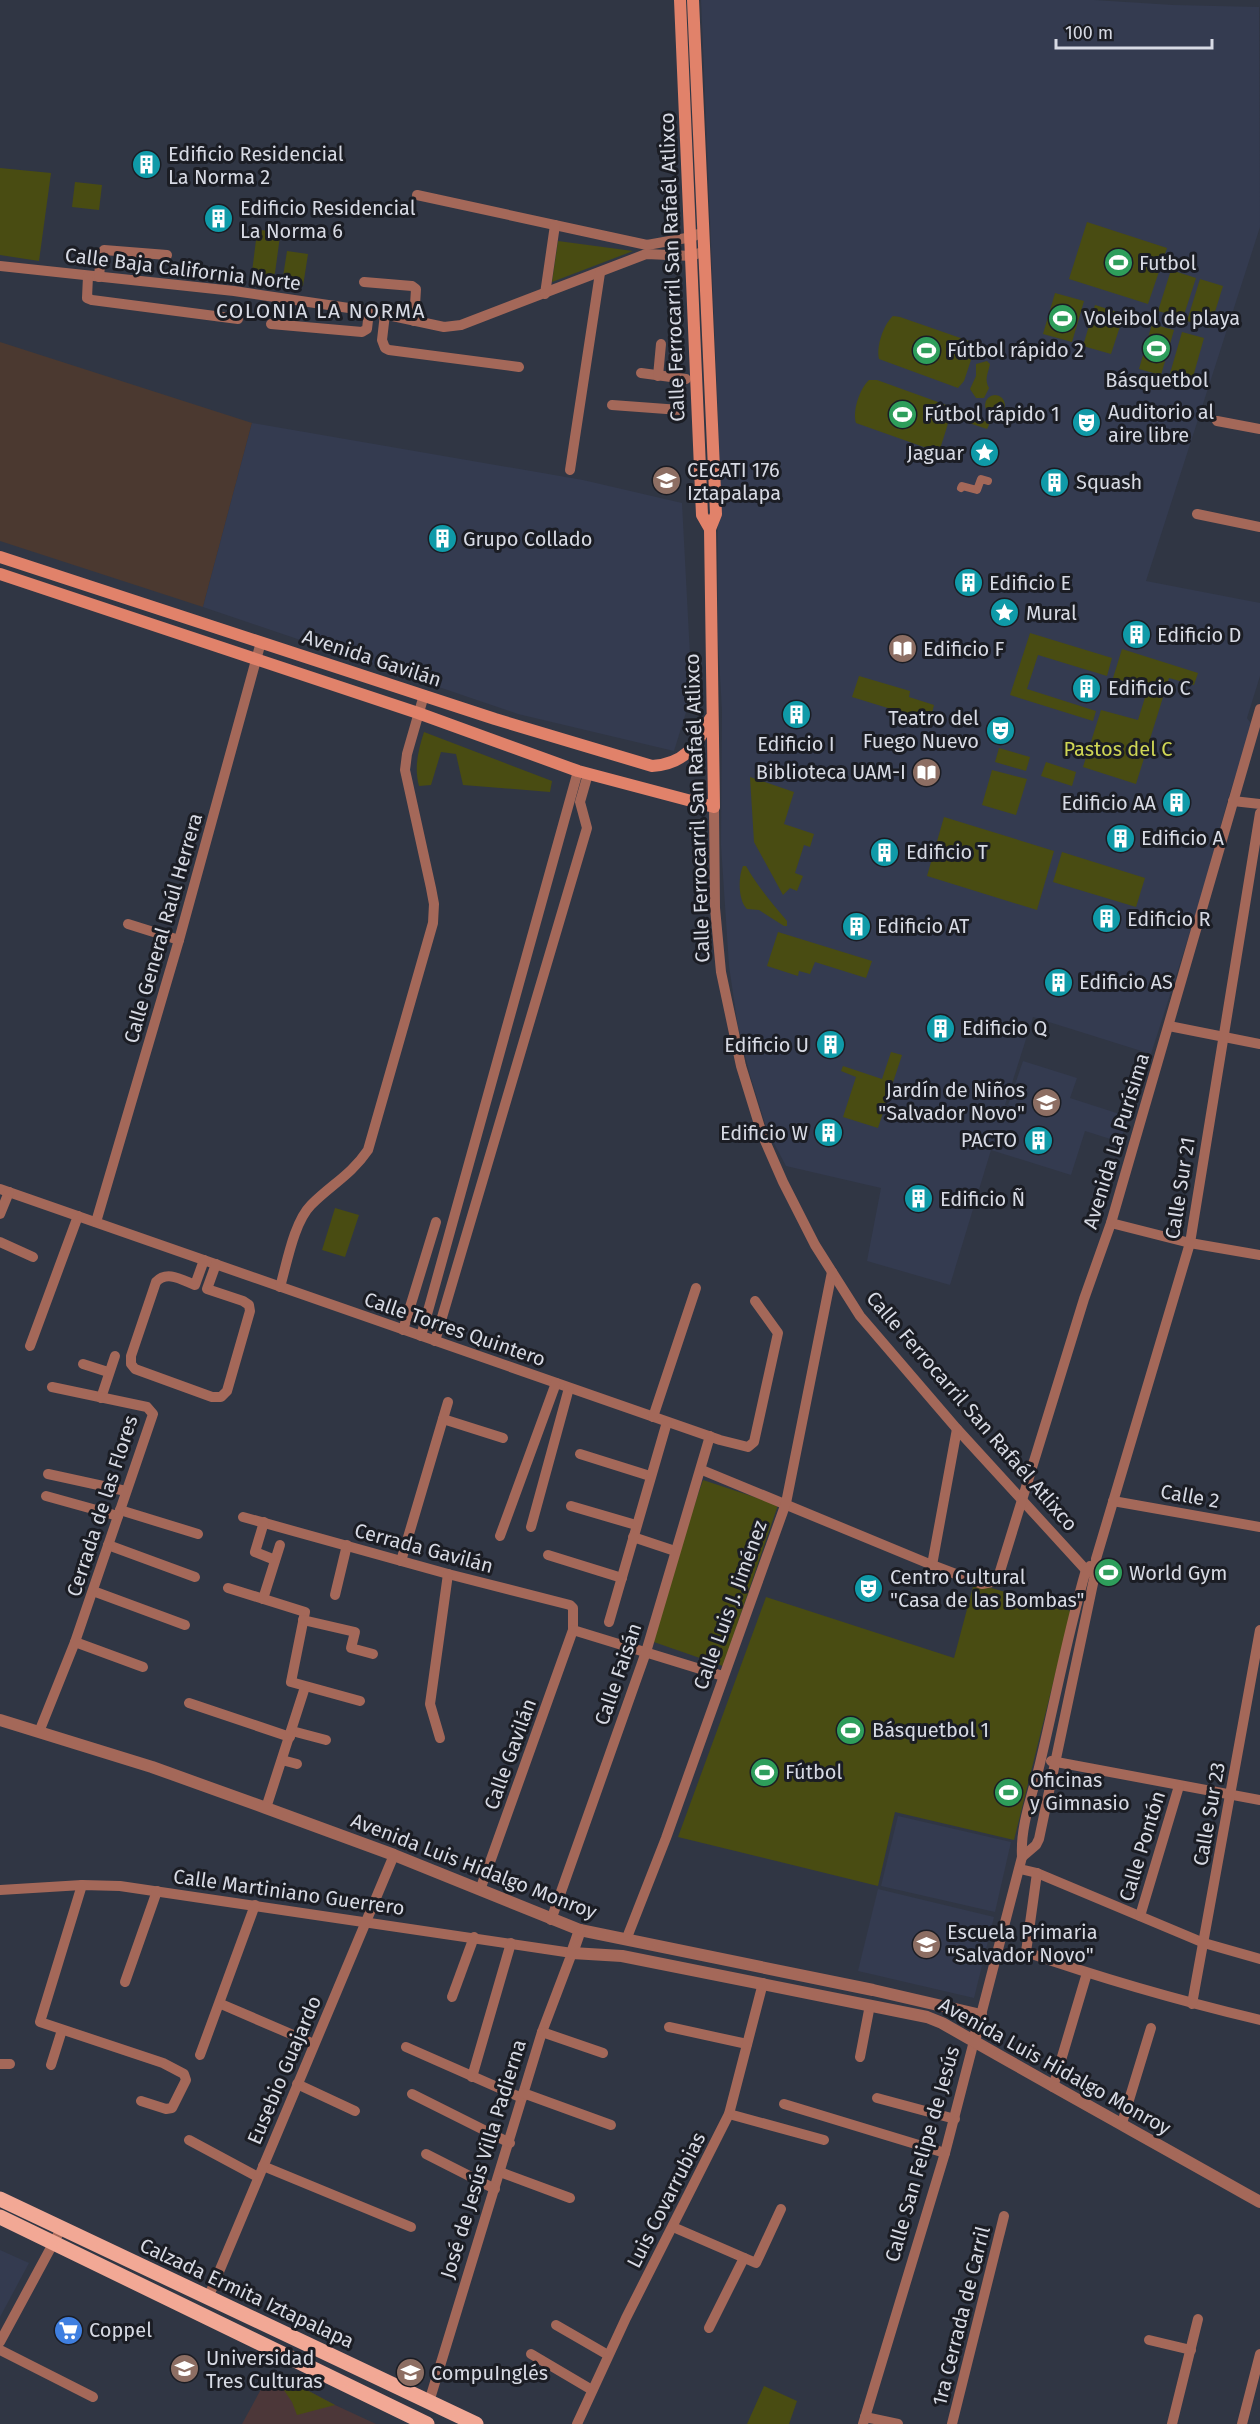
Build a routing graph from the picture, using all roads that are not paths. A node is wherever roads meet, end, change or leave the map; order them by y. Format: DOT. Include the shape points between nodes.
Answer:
graph roads {
  1 [pos="680,0"];
  2 [pos="693,0"];
  3 [pos="417,195"];
  4 [pos="555,225"];
  5 [pos="704,230"];
  6 [pos="692,237"];
  7 [pos="646,250"];
  8 [pos="705,250"];
  9 [pos="167,255"];
  10 [pos="692,256"];
  11 [pos="0,266"];
  12 [pos="600,273"];
  13 [pos="93,277"];
  14 [pos="364,282"];
  15 [pos="545,294"];
  16 [pos="369,311"];
  17 [pos="385,314"];
  18 [pos="238,319"];
  19 [pos="414,321"];
  20 [pos="271,324"];
  21 [pos="661,344"];
  22 [pos="519,368"];
  23 [pos="641,374"];
  24 [pos="658,376"];
  25 [pos="686,379"];
  26 [pos="612,405"];
  27 [pos="680,410"];
  28 [pos="1217,421"];
  29 [pos="1260,429"];
  30 [pos="570,470"];
  31 [pos="988,481"];
  32 [pos="962,488"];
  33 [pos="1197,514"];
  34 [pos="1260,527"];
  35 [pos="710,530"];
  36 [pos="0,557"];
  37 [pos="0,574"];
  38 [pos="261,642"];
  39 [pos="255,660"];
  40 [pos="424,695"];
  41 [pos="1260,709"];
  42 [pos="418,713"];
  43 [pos="712,716"];
  44 [pos="583,772"];
  45 [pos="1233,801"];
  46 [pos="1260,804"];
  47 [pos="714,807"];
  48 [pos="1260,813"];
  49 [pos="128,924"];
  50 [pos="179,940"];
  51 [pos="1169,1026"];
  52 [pos="1222,1037"];
  53 [pos="1260,1044"];
  54 [pos="4,1190"];
  55 [pos="0,1214"];
  56 [pos="78,1216"];
  57 [pos="96,1222"];
  58 [pos="436,1222"];
  59 [pos="1111,1223"];
  60 [pos="0,1242"];
  61 [pos="1190,1243"];
  62 [pos="1260,1256"];
  63 [pos="33,1257"];
  64 [pos="204,1260"];
  65 [pos="216,1264"];
  66 [pos="832,1272"];
  67 [pos="280,1287"];
  68 [pos="696,1288"];
  69 [pos="755,1301"];
  70 [pos="403,1330"];
  71 [pos="421,1336"];
  72 [pos="435,1341"];
  73 [pos="30,1346"];
  74 [pos="115,1356"];
  75 [pos="83,1364"];
  76 [pos="108,1372"];
  77 [pos="556,1383"];
  78 [pos="52,1387"];
  79 [pos="569,1388"];
  80 [pos="101,1398"];
  81 [pos="448,1402"];
  82 [pos="653,1417"];
  83 [pos="443,1419"];
  84 [pos="667,1422"];
  85 [pos="957,1429"];
  86 [pos="710,1436"];
  87 [pos="503,1438"];
  88 [pos="580,1454"];
  89 [pos="702,1470"];
  90 [pos="48,1474"];
  91 [pos="650,1476"];
  92 [pos="126,1491"];
  93 [pos="46,1496"];
  94 [pos="1113,1501"];
  95 [pos="1022,1502"];
  96 [pos="786,1503"];
  97 [pos="571,1506"];
  98 [pos="119,1513"];
  99 [pos="243,1517"];
  100 [pos="264,1522"];
  101 [pos="636,1525"];
  102 [pos="531,1527"];
  103 [pos="1260,1527"];
  104 [pos="198,1534"];
  105 [pos="500,1536"];
  106 [pos="633,1537"];
  107 [pos="108,1545"];
  108 [pos="280,1545"];
  109 [pos="347,1545"];
  110 [pos="675,1551"];
  111 [pos="548,1555"];
  112 [pos="275,1560"];
  113 [pos="401,1561"];
  114 [pos="932,1565"];
  115 [pos="1090,1572"];
  116 [pos="448,1574"];
  117 [pos="195,1577"];
  118 [pos="622,1578"];
  119 [pos="228,1588"];
  120 [pos="93,1591"];
  121 [pos="335,1595"];
  122 [pos="263,1599"];
  123 [pos="303,1620"];
  124 [pos="609,1623"];
  125 [pos="185,1624"];
  126 [pos="573,1630"];
  127 [pos="1260,1630"];
  128 [pos="75,1642"];
  129 [pos="646,1652"];
  130 [pos="372,1654"];
  131 [pos="142,1667"];
  132 [pos="723,1676"];
  133 [pos="305,1687"];
  134 [pos="360,1701"];
  135 [pos="189,1703"];
  136 [pos="0,1720"];
  137 [pos="39,1732"];
  138 [pos="291,1734"];
  139 [pos="440,1738"];
  140 [pos="326,1740"];
  141 [pos="1041,1759"];
  142 [pos="282,1760"];
  143 [pos="1056,1762"];
  144 [pos="297,1764"];
  145 [pos="1179,1786"];
  146 [pos="1231,1795"];
  147 [pos="1260,1800"];
  148 [pos="266,1808"];
  149 [pos="394,1855"];
  150 [pos="1021,1863"];
  151 [pos="1037,1874"];
  152 [pos="82,1885"];
  153 [pos="0,1890"];
  154 [pos="480,1890"];
  155 [pos="157,1891"];
  156 [pos="255,1905"];
  157 [pos="1140,1916"];
  158 [pos="550,1920"];
  159 [pos="365,1923"];
  160 [pos="580,1930"];
  161 [pos="474,1937"];
  162 [pos="626,1940"];
  163 [pos="1204,1943"];
  164 [pos="511,1944"];
  165 [pos="572,1953"];
  166 [pos="1260,1959"];
  167 [pos="1087,1973"];
  168 [pos="125,1982"];
  169 [pos="763,1983"];
  170 [pos="452,1997"];
  171 [pos="220,2004"];
  172 [pos="870,2004"];
  173 [pos="1192,2004"];
  174 [pos="981,2015"];
  175 [pos="1260,2020"];
  176 [pos="669,2026"];
  177 [pos="1151,2028"];
  178 [pos="62,2030"];
  179 [pos="542,2032"];
  180 [pos="974,2041"];
  181 [pos="314,2044"];
  182 [pos="747,2044"];
  183 [pos="406,2048"];
  184 [pos="603,2053"];
  185 [pos="200,2055"];
  186 [pos="860,2056"];
  187 [pos="51,2065"];
  188 [pos="472,2077"];
  189 [pos="297,2084"];
  190 [pos="1053,2087"];
  191 [pos="412,2094"];
  192 [pos="523,2096"];
  193 [pos="877,2098"];
  194 [pos="141,2101"];
  195 [pos="784,2104"];
  196 [pos="355,2111"];
  197 [pos="729,2114"];
  198 [pos="955,2119"];
  199 [pos="1122,2122"];
  200 [pos="611,2125"];
  201 [pos="189,2140"];
  202 [pos="824,2140"];
  203 [pos="510,2143"];
  204 [pos="945,2153"];
  205 [pos="426,2154"];
  206 [pos="263,2166"];
  207 [pos="501,2172"];
  208 [pos="258,2177"];
  209 [pos="495,2189"];
  210 [pos="570,2198"];
  211 [pos="0,2199"];
  212 [pos="1260,2202"];
  213 [pos="781,2209"];
  214 [pos="1004,2216"];
  215 [pos="0,2217"];
  216 [pos="62,2227"];
  217 [pos="411,2227"];
  218 [pos="673,2227"];
  219 [pos="53,2242"];
  220 [pos="744,2258"];
  221 [pos="208,2298"];
  222 [pos="1198,2319"];
  223 [pos="556,2325"];
  224 [pos="709,2328"];
  225 [pos="1149,2340"];
  226 [pos="0,2342"];
  227 [pos="0,2350"];
  228 [pos="1191,2350"];
  229 [pos="531,2354"];
  230 [pos="1260,2354"];
  231 [pos="608,2355"];
  232 [pos="592,2390"];
  233 [pos="93,2397"];
  234 [pos="429,2402"];
  235 [pos="864,2420"];
  236 [pos="427,2424"];
  237 [pos="476,2424"];
  238 [pos="577,2424"];
  239 [pos="898,2424"];
  240 [pos="952,2424"];
  241 [pos="1172,2424"];
  242 [pos="1242,2424"];
  1 -- 6 [label="main road, Calle Ferrocarril San Rafaél Atlixco"];
  2 -- 5 [label="main road, Calle Ferrocarril San Rafaél Atlixco"];
  3 -- 4 [label="street"];
  4 -- 7 [label="street"];
  4 -- 15 [label="street"];
  5 -- 6 [label="street"];
  5 -- 8 [label="main road, Calle Ferrocarril San Rafaél Atlixco"];
  6 -- 7 [label="street"];
  6 -- 10 [label="main road, Calle Ferrocarril San Rafaél Atlixco"];
  7 -- 10 [label="street, Calle Baja California Norte"];
  7 -- 12 [label="street, Calle Baja California Norte"];
  8 -- 10 [label="street, Calle Baja California Norte"];
  8 -- 35 [label="main road, Calle Ferrocarril San Rafaél Atlixco" via="716,514"];
  9 -- 13 [label="street" via="104,250"];
  10 -- 35 [label="main road, Calle Ferrocarril San Rafaél Atlixco" via="702,515"];
  11 -- 13 [label="street, Calle Baja California Norte"];
  12 -- 15 [label="street, Calle Baja California Norte"];
  12 -- 30 [label="street"];
  13 -- 16 [label="street, Calle Baja California Norte" via="234,291"];
  13 -- 18 [label="street" via="87,298 92,300"];
  14 -- 19 [label="street" via="416,289"];
  15 -- 19 [label="street, Calle Baja California Norte" via="460,325 444,327"];
  16 -- 17 [label="street, Calle Baja California Norte"];
  16 -- 20 [label="street" via="367,329 363,332"];
  17 -- 19 [label="street, Calle Baja California Norte"];
  17 -- 22 [label="street" via="382,340 389,350"];
  21 -- 24 [label="street"];
  23 -- 24 [label="street"];
  24 -- 25 [label="street"];
  26 -- 27 [label="street"];
  28 -- 29 [label="street"];
  31 -- 32 [label="street" via="981,479 977,490"];
  33 -- 34 [label="street"];
  35 -- 43 [label="main road, Calle Ferrocarril San Rafaél Atlixco"];
  36 -- 38 [label="main road, Avenida Gavilán"];
  37 -- 39 [label="main road, Avenida Gavilán"];
  38 -- 39 [label="street, Calle General Raúl Herrera"];
  38 -- 40 [label="main road, Avenida Gavilán"];
  39 -- 42 [label="main road, Avenida Gavilán"];
  39 -- 50 [label="street, Calle General Raúl Herrera"];
  40 -- 42 [label="street"];
  40 -- 43 [label="main road, Avenida Gavilán" via="652,766 663,766 692,750"];
  41 -- 45 [label="street, Avenida La Purísima"];
  42 -- 44 [label="main road, Avenida Gavilán"];
  42 -- 67 [label="street" via="405,770 431,888 433,923 368,1150 346,1177 303,1215"];
  43 -- 47 [label="main road, Calle Ferrocarril San Rafaél Atlixco"];
  44 -- 47 [label="main road, Avenida Gavilán"];
  44 -- 71 [label="street"];
  44 -- 72 [label="street" via="580,802 586,828"];
  45 -- 46 [label="street"];
  45 -- 51 [label="street, Avenida La Purísima"];
  47 -- 66 [label="street, Calle Ferrocarril San Rafaél Atlixco" via="715,908 722,972 741,1066 779,1173"];
  48 -- 52 [label="street, Calle Sur 21"];
  49 -- 50 [label="street"];
  50 -- 57 [label="street, Calle General Raúl Herrera"];
  51 -- 52 [label="street"];
  51 -- 59 [label="street, Avenida La Purísima"];
  52 -- 53 [label="street"];
  52 -- 61 [label="street, Calle Sur 21"];
  54 -- 55 [label="street"];
  54 -- 56 [label="street, Calle Torres Quintero"];
  56 -- 57 [label="street, Calle Torres Quintero"];
  56 -- 73 [label="street"];
  57 -- 64 [label="street, Calle Torres Quintero"];
  58 -- 70 [label="street"];
  59 -- 61 [label="street"];
  59 -- 95 [label="street, Avenida La Purísima"];
  60 -- 63 [label="street"];
  61 -- 62 [label="street"];
  61 -- 94 [label="street, Calle Sur 21"];
  64 -- 65 [label="street, Calle Torres Quintero"];
  64 -- 65 [label="street" via="195,1285 170,1276 156,1282 131,1364 135,1369 212,1397 227,1391 250,1311 243,1301 207,1289"];
  65 -- 67 [label="street, Calle Torres Quintero"];
  66 -- 85 [label="street, Calle Ferrocarril San Rafaél Atlixco" via="860,1316"];
  66 -- 96 [label="street, Calle Luis J. Jiménez"];
  67 -- 70 [label="street, Calle Torres Quintero"];
  68 -- 82 [label="street"];
  69 -- 86 [label="street, Calle Torres Quintero" via="778,1333 754,1442 748,1447"];
  70 -- 71 [label="street, Calle Torres Quintero"];
  71 -- 72 [label="street, Calle Torres Quintero"];
  72 -- 77 [label="street, Calle Torres Quintero"];
  74 -- 76 [label="street"];
  75 -- 76 [label="street"];
  76 -- 80 [label="street"];
  77 -- 79 [label="street, Calle Torres Quintero"];
  77 -- 105 [label="street"];
  78 -- 80 [label="street, Cerrada de las Flores"];
  79 -- 82 [label="street, Calle Torres Quintero"];
  79 -- 102 [label="street"];
  80 -- 92 [label="street, Cerrada de las Flores" via="147,1407 153,1414"];
  81 -- 83 [label="street"];
  82 -- 84 [label="street, Calle Torres Quintero"];
  83 -- 87 [label="street"];
  83 -- 113 [label="street"];
  84 -- 86 [label="street, Calle Torres Quintero"];
  84 -- 91 [label="street"];
  85 -- 95 [label="street, Calle Ferrocarril San Rafaél Atlixco"];
  85 -- 114 [label="street"];
  86 -- 89 [label="street, Calle Faisán"];
  88 -- 91 [label="street"];
  89 -- 96 [label="street"];
  89 -- 110 [label="street, Calle Faisán"];
  90 -- 92 [label="street"];
  91 -- 101 [label="street"];
  92 -- 98 [label="street, Cerrada de las Flores"];
  93 -- 98 [label="street"];
  94 -- 103 [label="street, Calle 2"];
  94 -- 115 [label="street, Calle Sur 21"];
  95 -- 114 [label="street, Avenida La Purísima" via="997,1581 982,1584"];
  95 -- 115 [label="street, Calle Ferrocarril San Rafaél Atlixco"];
  96 -- 114 [label="street"];
  96 -- 132 [label="street, Calle Luis J. Jiménez"];
  97 -- 101 [label="street"];
  98 -- 104 [label="street"];
  98 -- 107 [label="street, Cerrada de las Flores"];
  99 -- 100 [label="street, Cerrada Gavilán"];
  100 -- 109 [label="street, Cerrada Gavilán"];
  100 -- 112 [label="street" via="255,1552"];
  101 -- 106 [label="street"];
  106 -- 110 [label="street"];
  106 -- 118 [label="street"];
  107 -- 117 [label="street"];
  107 -- 120 [label="street, Cerrada de las Flores"];
  108 -- 112 [label="street"];
  109 -- 113 [label="street, Cerrada Gavilán"];
  109 -- 121 [label="street"];
  110 -- 129 [label="street, Calle Faisán"];
  111 -- 118 [label="street"];
  112 -- 122 [label="street"];
  113 -- 116 [label="street, Cerrada Gavilán"];
  115 -- 141 [label="street, Calle San Felipe de Jesús" via="1075,1608"];
  115 -- 143 [label="street, Calle San Felipe de Jesús"];
  116 -- 126 [label="street, Cerrada Gavilán" via="570,1605 574,1613"];
  116 -- 139 [label="street" via="430,1704"];
  118 -- 124 [label="street"];
  119 -- 122 [label="street"];
  120 -- 125 [label="street"];
  120 -- 128 [label="street, Cerrada de las Flores"];
  122 -- 123 [label="street" via="305,1612"];
  123 -- 130 [label="street" via="355,1632 351,1648"];
  123 -- 133 [label="street" via="291,1682"];
  126 -- 129 [label="street"];
  126 -- 154 [label="street, Calle Gavilán"];
  127 -- 146 [label="street, Calle Sur 23"];
  128 -- 131 [label="street"];
  128 -- 137 [label="street, Cerrada de las Flores"];
  129 -- 132 [label="street"];
  129 -- 158 [label="street, Calle Faisán"];
  132 -- 162 [label="street, Calle Luis J. Jiménez"];
  133 -- 134 [label="street"];
  133 -- 138 [label="street"];
  135 -- 138 [label="street"];
  136 -- 137 [label="street, Avenida Luis Hidalgo Monroy"];
  137 -- 148 [label="street, Avenida Luis Hidalgo Monroy"];
  138 -- 140 [label="street"];
  138 -- 142 [label="street"];
  141 -- 143 [label="street"];
  141 -- 150 [label="street, Calle San Felipe de Jesús" via="1022,1835"];
  142 -- 144 [label="street"];
  142 -- 148 [label="street"];
  143 -- 145 [label="street"];
  143 -- 150 [label="street, Calle San Felipe de Jesús" via="1039,1839"];
  145 -- 146 [label="street"];
  145 -- 157 [label="street, Calle Pontón"];
  146 -- 147 [label="street"];
  146 -- 163 [label="street, Calle Sur 23"];
  148 -- 149 [label="street, Avenida Luis Hidalgo Monroy"];
  149 -- 154 [label="street, Avenida Luis Hidalgo Monroy"];
  149 -- 159 [label="street, Eusebio Guajardo"];
  150 -- 151 [label="street"];
  150 -- 174 [label="street, Calle San Felipe de Jesús"];
  151 -- 157 [label="street"];
  151 -- 167 [label="street" via="1026,1952"];
  152 -- 153 [label="street, Calle Martiniano Guerrero"];
  152 -- 155 [label="street, Calle Martiniano Guerrero"];
  152 -- 178 [label="street" via="40,2022"];
  154 -- 158 [label="street, Avenida Luis Hidalgo Monroy"];
  155 -- 156 [label="street, Calle Martiniano Guerrero"];
  155 -- 168 [label="street"];
  156 -- 159 [label="street, Calle Martiniano Guerrero"];
  156 -- 171 [label="street"];
  157 -- 163 [label="street"];
  158 -- 160 [label="street, Avenida Luis Hidalgo Monroy"];
  159 -- 161 [label="street, Calle Martiniano Guerrero"];
  159 -- 181 [label="street, Eusebio Guajardo"];
  160 -- 162 [label="street, Avenida Luis Hidalgo Monroy"];
  160 -- 165 [label="street, José de Jesús Villa Padierna"];
  161 -- 164 [label="street, Calle Martiniano Guerrero"];
  161 -- 170 [label="street"];
  162 -- 174 [label="street, Avenida Luis Hidalgo Monroy"];
  163 -- 166 [label="street"];
  163 -- 173 [label="street, Calle Sur 23"];
  164 -- 165 [label="street, Calle Martiniano Guerrero"];
  164 -- 188 [label="street"];
  165 -- 169 [label="street, Avenida Luis Hidalgo Monroy" via="622,1956"];
  165 -- 179 [label="street, José de Jesús Villa Padierna"];
  167 -- 173 [label="street"];
  167 -- 190 [label="street"];
  169 -- 172 [label="street, Avenida Luis Hidalgo Monroy"];
  169 -- 182 [label="street, Luis Covarrubias"];
  171 -- 181 [label="street"];
  171 -- 185 [label="street"];
  172 -- 180 [label="street, Avenida Luis Hidalgo Monroy" via="927,2017"];
  172 -- 186 [label="street"];
  173 -- 175 [label="street"];
  174 -- 180 [label="street, Calle San Felipe de Jesús"];
  176 -- 182 [label="street"];
  177 -- 199 [label="street"];
  178 -- 187 [label="street"];
  178 -- 194 [label="street" via="163,2063 184,2074 186,2080 172,2108"];
  179 -- 184 [label="street"];
  179 -- 192 [label="street, José de Jesús Villa Padierna"];
  180 -- 190 [label="street, Avenida Luis Hidalgo Monroy"];
  180 -- 198 [label="street, Calle San Felipe de Jesús"];
  181 -- 189 [label="street, Eusebio Guajardo"];
  182 -- 197 [label="street, Luis Covarrubias"];
  183 -- 188 [label="street"];
  188 -- 192 [label="street"];
  189 -- 196 [label="street"];
  189 -- 206 [label="street, Eusebio Guajardo"];
  190 -- 199 [label="street, Avenida Luis Hidalgo Monroy"];
  191 -- 203 [label="street"];
  192 -- 200 [label="street"];
  192 -- 203 [label="street, José de Jesús Villa Padierna"];
  193 -- 198 [label="street"];
  195 -- 204 [label="street"];
  197 -- 202 [label="street"];
  197 -- 218 [label="street, Luis Covarrubias"];
  198 -- 204 [label="street, Calle San Felipe de Jesús"];
  199 -- 212 [label="street, Avenida Luis Hidalgo Monroy"];
  201 -- 208 [label="street"];
  203 -- 207 [label="street, José de Jesús Villa Padierna"];
  204 -- 235 [label="street, Calle San Felipe de Jesús"];
  205 -- 209 [label="street"];
  206 -- 208 [label="street, Eusebio Guajardo"];
  206 -- 217 [label="street"];
  207 -- 209 [label="street, José de Jesús Villa Padierna"];
  207 -- 210 [label="street"];
  208 -- 221 [label="street, Eusebio Guajardo"];
  209 -- 234 [label="street, José de Jesús Villa Padierna"];
  211 -- 216 [label="main road, Calzada Ermita Iztapalapa"];
  213 -- 220 [label="street" via="756,2263"];
  214 -- 240 [label="street, 1ra Cerrada de Carril"];
  215 -- 219 [label="main road, Calzada Ermita Iztapalapa"];
  216 -- 219 [label="street"];
  216 -- 221 [label="main road, Calzada Ermita Iztapalapa"];
  218 -- 220 [label="street"];
  218 -- 231 [label="street, Luis Covarrubias"];
  219 -- 226 [label="street"];
  219 -- 236 [label="main road, Calzada Ermita Iztapalapa"];
  220 -- 224 [label="street"];
  221 -- 234 [label="main road, Calzada Ermita Iztapalapa"];
  222 -- 228 [label="street"];
  223 -- 231 [label="street"];
  225 -- 228 [label="street"];
  227 -- 233 [label="street"];
  228 -- 241 [label="street"];
  229 -- 232 [label="street"];
  230 -- 242 [label="street"];
  231 -- 232 [label="street, Luis Covarrubias"];
  232 -- 238 [label="street, Luis Covarrubias"];
  234 -- 237 [label="main road, Calzada Ermita Iztapalapa"];
  235 -- 239 [label="street"];
}
